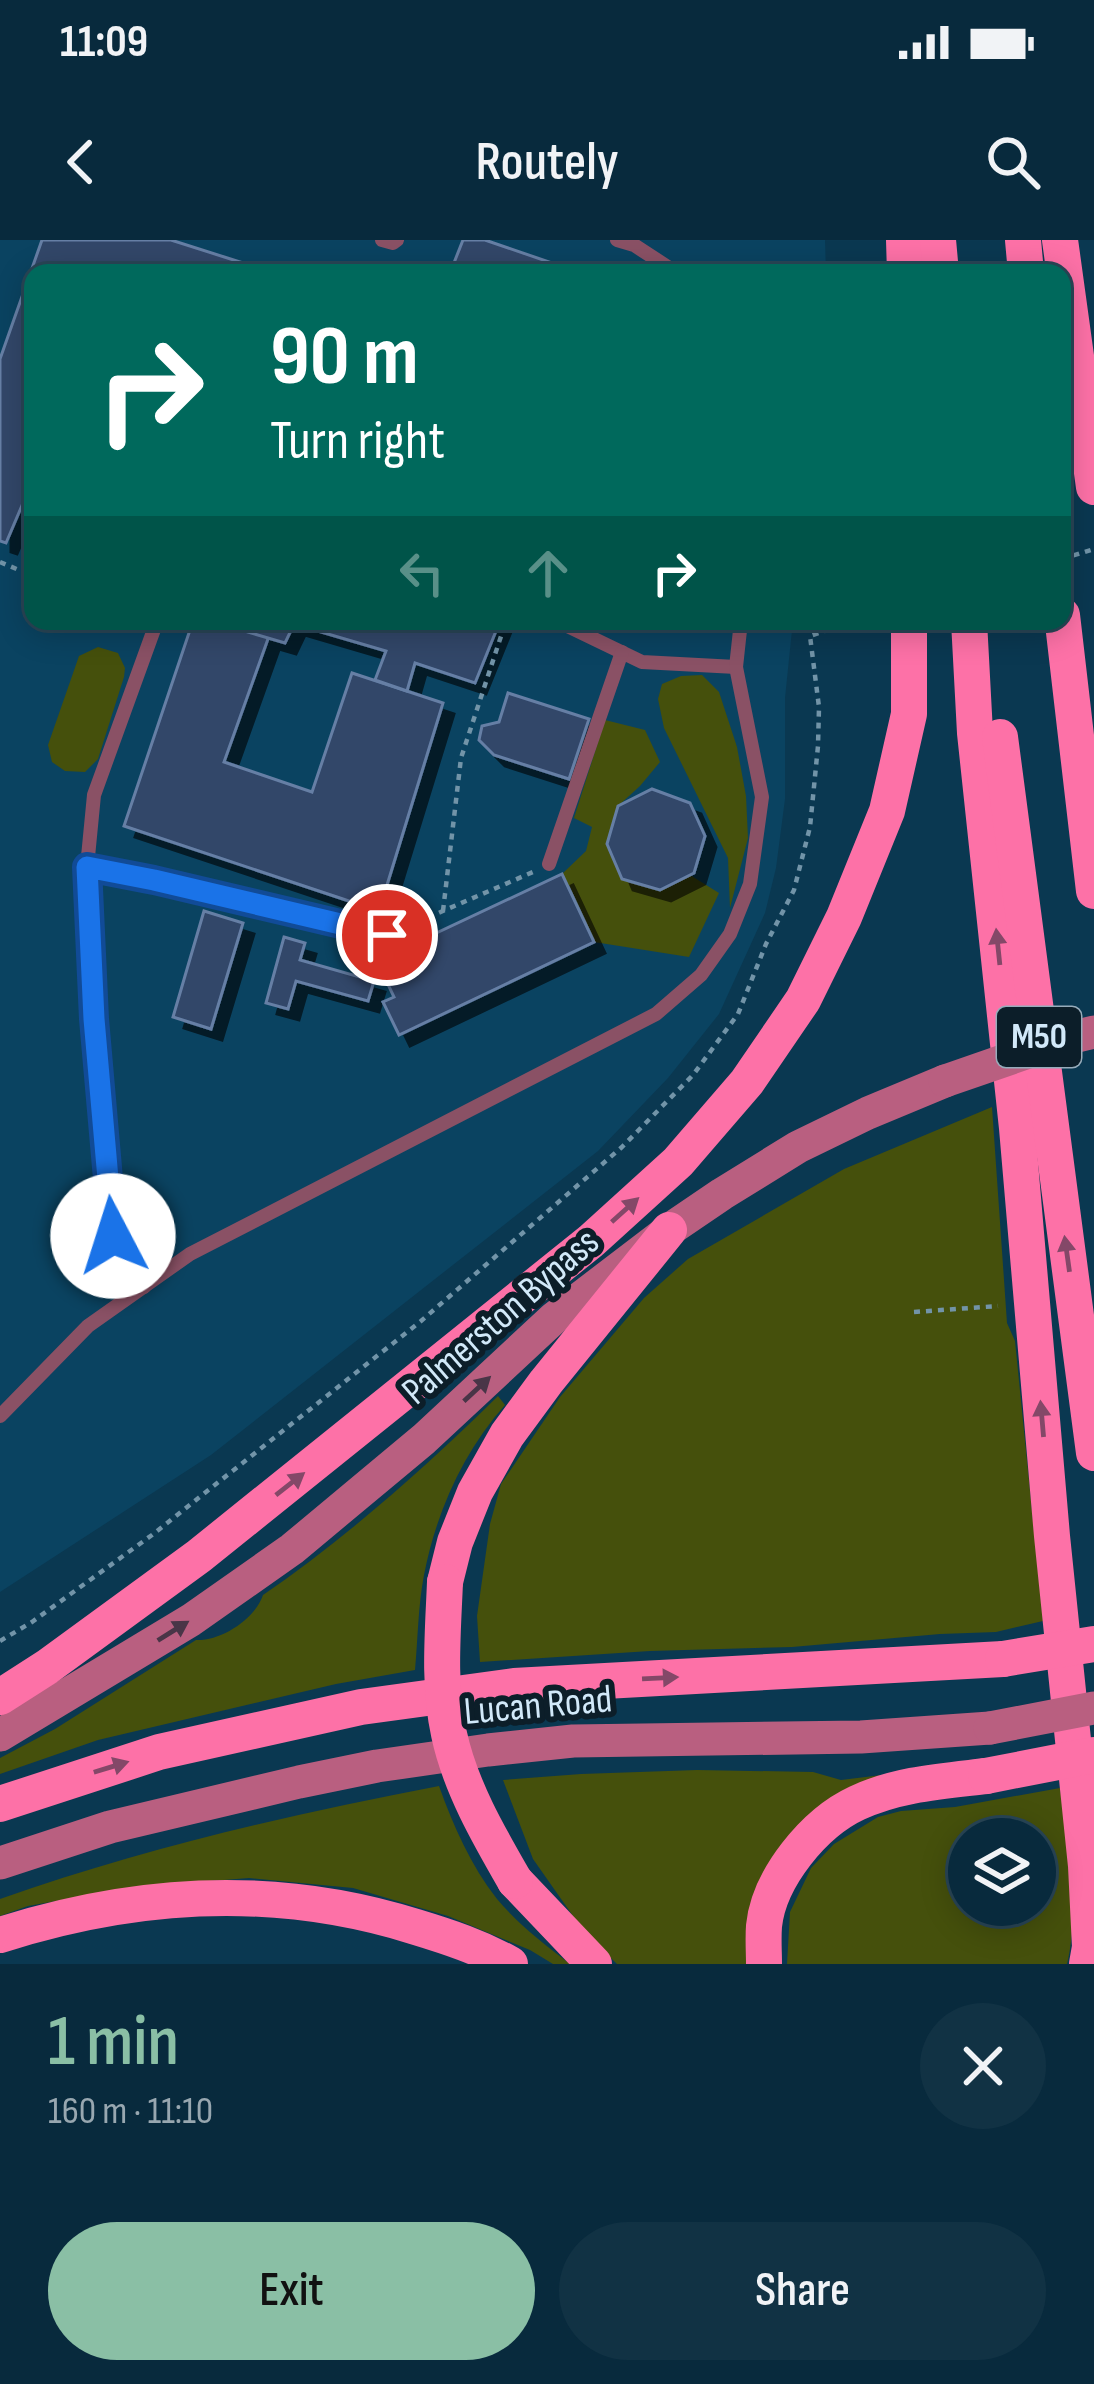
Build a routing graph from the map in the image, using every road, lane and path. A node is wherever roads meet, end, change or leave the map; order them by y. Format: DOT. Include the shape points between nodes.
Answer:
graph roads {
  1 [pos="382,240"];
  2 [pos="397,240"];
  3 [pos="617,240"];
  4 [pos="663,264"];
  5 [pos="1071,320"];
  6 [pos="1094,487"];
  7 [pos="155,630"];
  8 [pos="503,630"];
  9 [pos="576,630"];
  10 [pos="740,630"];
  11 [pos="828,630"];
  12 [pos="909,630"];
  13 [pos="969,630"];
  14 [pos="986,630"];
  15 [pos="1064,630"];
  16 [pos="622,652"];
  17 [pos="736,667"];
  18 [pos="549,864"];
  19 [pos="87,867"];
  20 [pos="1094,891"];
  21 [pos="443,911"];
  22 [pos="387,935"];
  23 [pos="1094,1032"];
  24 [pos="669,1230"];
  25 [pos="144,1287"];
  26 [pos="999,1306"];
  27 [pos="914,1312"];
  28 [pos="0,1416"];
  29 [pos="1094,1454"];
  30 [pos="0,1641"];
  31 [pos="1094,1644"];
  32 [pos="0,1696"];
  33 [pos="1094,1708"];
  34 [pos="0,1735"];
  35 [pos="1094,1755"];
  36 [pos="0,1804"];
  37 [pos="0,1863"];
  38 [pos="0,1935"];
  39 [pos="510,1964"];
  40 [pos="594,1964"];
  41 [pos="764,1964"];
  42 [pos="1087,1964"];
  1 -- 2 [label="lane"];
  3 -- 4 [label="lane"];
  5 -- 6 [label="highway"];
  7 -- 19 [label="lane" via="94,795"];
  8 -- 21 [label="path" via="460,758"];
  9 -- 16 [label="lane"];
  10 -- 17 [label="lane"];
  11 -- 30 [label="path" via="810,636 818,746 794,890 738,1014 693,1075 404,1335 152,1535"];
  32 -- 12 [label="highway, one-way" via="199,1556 573,1256 678,1162 748,1082 803,1000 887,811 909,713"];
  42 -- 13 [label="highway, one-way" via="1086,1867"];
  29 -- 14 [label="highway, M50, one-way"];
  15 -- 20 [label="highway"];
  16 -- 17 [label="lane" via="642,662"];
  16 -- 18 [label="lane"];
  17 -- 25 [label="lane" via="761,797 750,884 730,934 701,975 656,1014 190,1255"];
  18 -- 21 [label="path"];
  19 -- 22 [label="lane"];
  19 -- 25 [label="lane" via="113,1236"];
  21 -- 22 [label="path"];
  23 -- 24 [label="main road, Palmerston Bypass, bridge" via="868,1113"];
  34 -- 24 [label="main road, Palmerston Bypass, one-way" via="292,1549 554,1318"];
  24 -- 40 [label="highway, bridge" via="507,1435 476,1492 445,1582 441,1659 449,1735 478,1816 515,1881"];
  25 -- 28 [label="lane" via="88,1326"];
  26 -- 27 [label="path"];
  36 -- 31 [label="highway, one-way, bridge" via="159,1752 361,1707 514,1686 1003,1659"];
  33 -- 37 [label="main road, Lucan Road, bridge" via="991,1728 488,1750 299,1782"];
  35 -- 41 [label="highway, bridge" via="922,1783 856,1803 815,1833 781,1874 764,1922"];
  38 -- 39 [label="highway" via="113,1906 217,1896 305,1900 477,1946"];
}
